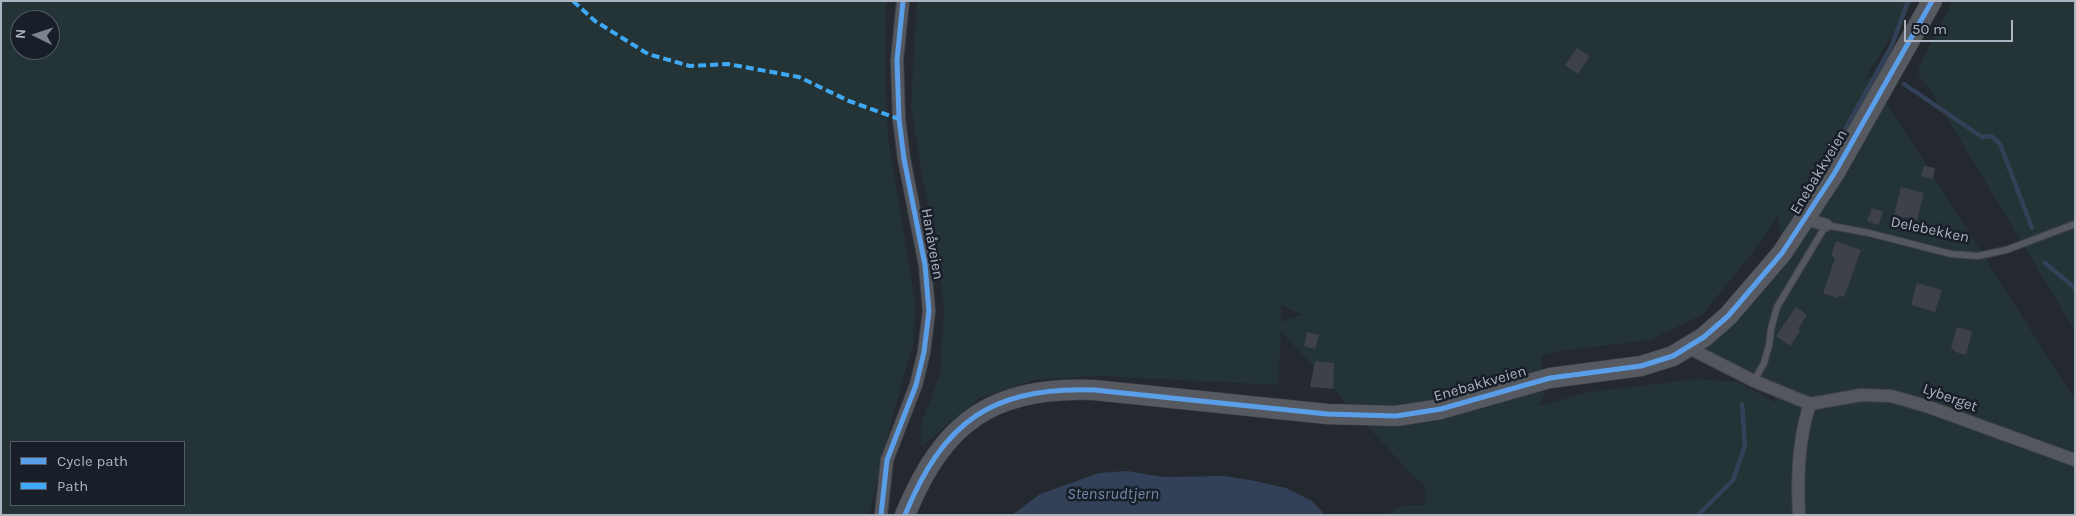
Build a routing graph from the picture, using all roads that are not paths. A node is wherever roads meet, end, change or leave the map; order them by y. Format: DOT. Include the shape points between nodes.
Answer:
graph roads {
  1 [pos="903,1"];
  2 [pos="1932,1"];
  3 [pos="1806,219"];
  4 [pos="2075,224"];
  5 [pos="1826,225"];
  6 [pos="1689,348"];
  7 [pos="1754,381"];
  8 [pos="1810,404"];
  9 [pos="2075,460"];
  10 [pos="882,515"];
  11 [pos="905,515"];
  12 [pos="1799,515"];
  1 -- 10 [label="street, Hanåveien" via="896,60 899,119 925,265 929,311 916,384 887,460"];
  2 -- 3 [label="main road, Enebakkveien"];
  3 -- 5 [label="street, Delebekken"];
  3 -- 6 [label="main road, Enebakkveien" via="1740,304"];
  4 -- 5 [label="lane, Delebekken" via="2006,250 1978,256 1951,254"];
  5 -- 7 [label="lane" via="1777,307 1764,363"];
  6 -- 7 [label="street"];
  6 -- 11 [label="main road, Enebakkveien" via="1651,364 1560,376 1441,409 1396,416 1327,414 1094,390 1033,392 1000,402 958,430 927,468"];
  7 -- 8 [label="street"];
  8 -- 9 [label="street, Lyberget" via="1861,395 1891,396"];
  8 -- 12 [label="street" via="1799,453"];
}
